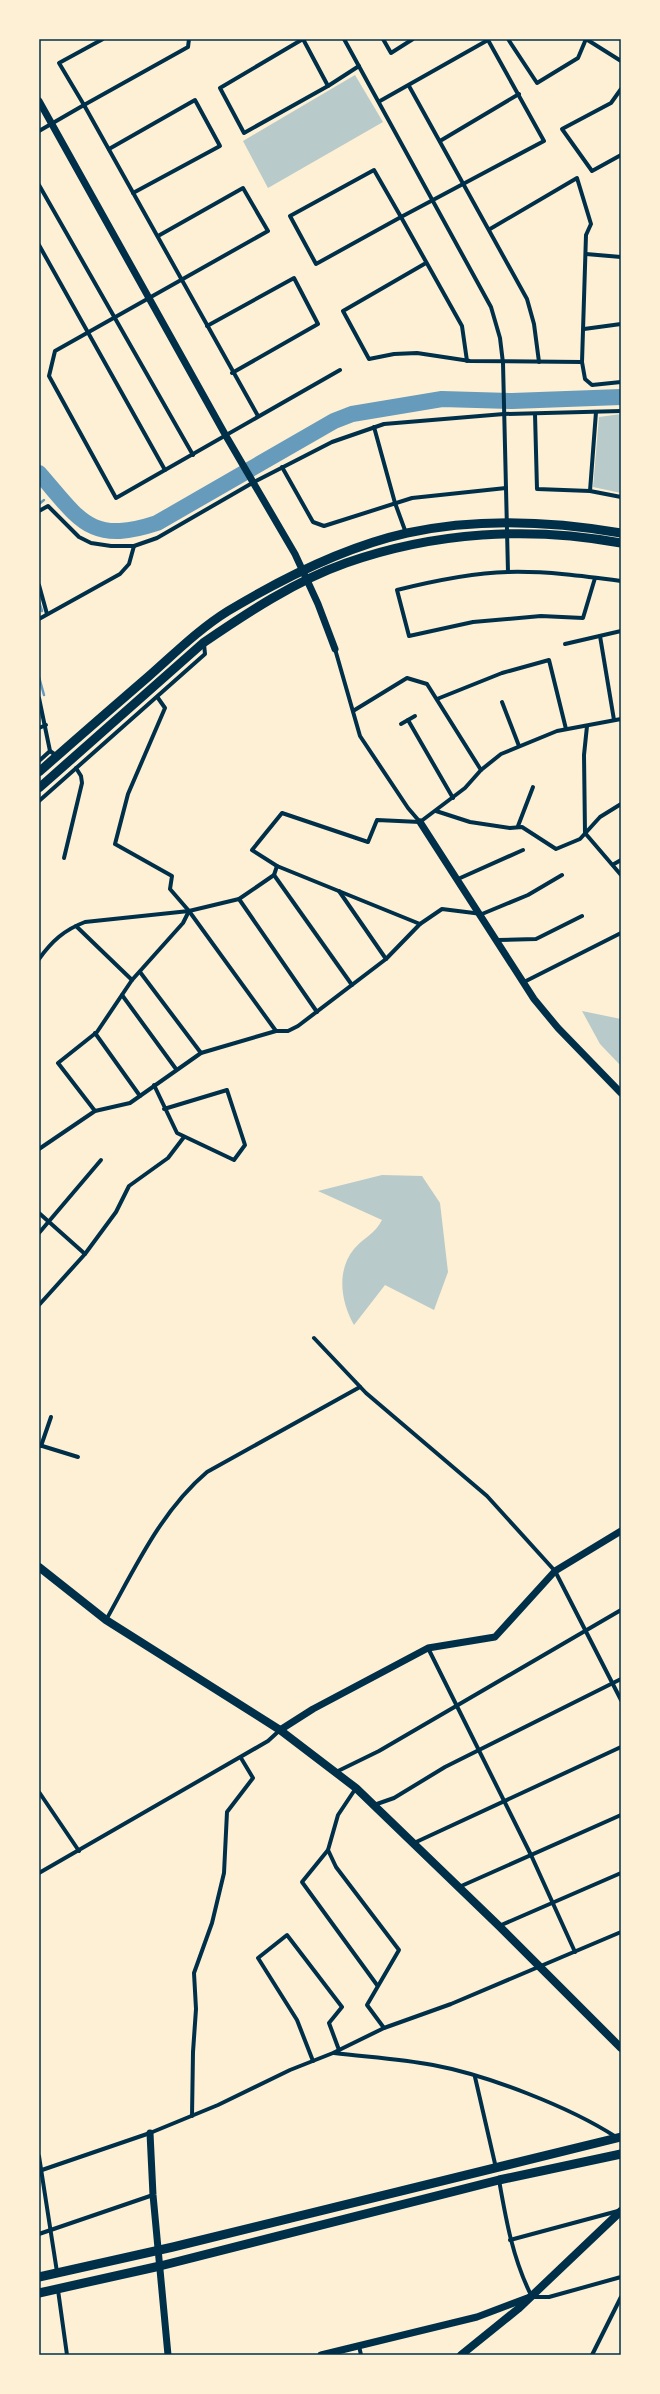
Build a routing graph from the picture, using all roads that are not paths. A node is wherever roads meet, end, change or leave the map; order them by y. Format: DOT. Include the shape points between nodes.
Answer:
graph roads {
  1 [pos="103,39"];
  2 [pos="189,39"];
  3 [pos="303,39"];
  4 [pos="344,39"];
  5 [pos="383,39"];
  6 [pos="413,39"];
  7 [pos="508,39"];
  8 [pos="586,39"];
  9 [pos="621,61"];
  10 [pos="359,66"];
  11 [pos="328,86"];
  12 [pos="409,86"];
  13 [pos="621,89"];
  14 [pos="519,94"];
  15 [pos="39,101"];
  16 [pos="380,101"];
  17 [pos="84,105"];
  18 [pos="52,124"];
  19 [pos="39,131"];
  20 [pos="440,141"];
  21 [pos="109,149"];
  22 [pos="621,155"];
  23 [pos="463,182"];
  24 [pos="39,186"];
  25 [pos="40,191"];
  26 [pos="133,193"];
  27 [pos="434,200"];
  28 [pos="400,217"];
  29 [pos="490,229"];
  30 [pos="158,236"];
  31 [pos="39,246"];
  32 [pos="586,254"];
  33 [pos="621,257"];
  34 [pos="426,263"];
  35 [pos="181,280"];
  36 [pos="149,297"];
  37 [pos="114,318"];
  38 [pos="621,324"];
  39 [pos="207,326"];
  40 [pos="584,329"];
  41 [pos="88,333"];
  42 [pos="467,361"];
  43 [pos="503,362"];
  44 [pos="538,362"];
  45 [pos="582,362"];
  46 [pos="340,370"];
  47 [pos="232,373"];
  48 [pos="621,382"];
  49 [pos="621,411"];
  50 [pos="596,412"];
  51 [pos="504,414"];
  52 [pos="535,414"];
  53 [pos="258,416"];
  54 [pos="374,427"];
  55 [pos="226,436"];
  56 [pos="192,455"];
  57 [pos="282,467"];
  58 [pos="165,470"];
  59 [pos="253,480"];
  60 [pos="506,488"];
  61 [pos="590,491"];
  62 [pos="621,497"];
  63 [pos="395,503"];
  64 [pos="39,511"];
  65 [pos="507,523"];
  66 [pos="507,533"];
  67 [pos="621,533"];
  68 [pos="406,534"];
  69 [pos="621,543"];
  70 [pos="134,546"];
  71 [pos="303,570"];
  72 [pos="508,572"];
  73 [pos="595,578"];
  74 [pos="308,580"];
  75 [pos="621,581"];
  76 [pos="39,585"];
  77 [pos="47,614"];
  78 [pos="39,619"];
  79 [pos="621,631"];
  80 [pos="600,636"];
  81 [pos="203,643"];
  82 [pos="565,644"];
  83 [pos="335,649"];
  84 [pos="39,698"];
  85 [pos="158,698"];
  86 [pos="437,699"];
  87 [pos="502,702"];
  88 [pos="353,711"];
  89 [pos="415,716"];
  90 [pos="621,719"];
  91 [pos="408,720"];
  92 [pos="614,720"];
  93 [pos="401,724"];
  94 [pos="46,725"];
  95 [pos="587,726"];
  96 [pos="39,728"];
  97 [pos="566,729"];
  98 [pos="519,746"];
  99 [pos="53,754"];
  100 [pos="39,760"];
  101 [pos="76,768"];
  102 [pos="481,770"];
  103 [pos="39,772"];
  104 [pos="533,787"];
  105 [pos="39,788"];
  106 [pos="453,798"];
  107 [pos="39,802"];
  108 [pos="621,804"];
  109 [pos="436,811"];
  110 [pos="420,822"];
  111 [pos="518,826"];
  112 [pos="585,834"];
  113 [pos="523,850"];
  114 [pos="64,858"];
  115 [pos="621,860"];
  116 [pos="614,864"];
  117 [pos="277,866"];
  118 [pos="274,875"];
  119 [pos="562,875"];
  120 [pos="621,875"];
  121 [pos="458,879"];
  122 [pos="338,891"];
  123 [pos="239,899"];
  124 [pos="189,911"];
  125 [pos="482,914"];
  126 [pos="582,916"];
  127 [pos="420,924"];
  128 [pos="76,926"];
  129 [pos="621,933"];
  130 [pos="498,940"];
  131 [pos="39,959"];
  132 [pos="386,959"];
  133 [pos="140,972"];
  134 [pos="132,980"];
  135 [pos="524,982"];
  136 [pos="352,985"];
  137 [pos="122,995"];
  138 [pos="317,1012"];
  139 [pos="276,1031"];
  140 [pos="95,1033"];
  141 [pos="201,1053"];
  142 [pos="176,1069"];
  143 [pos="154,1085"];
  144 [pos="621,1093"];
  145 [pos="140,1096"];
  146 [pos="164,1109"];
  147 [pos="95,1111"];
  148 [pos="184,1137"];
  149 [pos="39,1149"];
  150 [pos="101,1160"];
  151 [pos="39,1213"];
  152 [pos="49,1221"];
  153 [pos="39,1233"];
  154 [pos="85,1254"];
  155 [pos="39,1304"];
  156 [pos="314,1338"];
  157 [pos="360,1387"];
  158 [pos="51,1417"];
  159 [pos="40,1446"];
  160 [pos="78,1457"];
  161 [pos="621,1531"];
  162 [pos="39,1567"];
  163 [pos="555,1572"];
  164 [pos="621,1610"];
  165 [pos="106,1620"];
  166 [pos="585,1630"];
  167 [pos="428,1648"];
  168 [pos="621,1679"];
  169 [pos="612,1683"];
  170 [pos="621,1700"];
  171 [pos="458,1705"];
  172 [pos="280,1730"];
  173 [pos="621,1747"];
  174 [pos="478,1750"];
  175 [pos="241,1758"];
  176 [pos="336,1772"];
  177 [pos="356,1788"];
  178 [pos="39,1792"];
  179 [pos="504,1800"];
  180 [pos="374,1806"];
  181 [pos="621,1815"];
  182 [pos="413,1843"];
  183 [pos="328,1850"];
  184 [pos="79,1851"];
  185 [pos="531,1855"];
  186 [pos="39,1873"];
  187 [pos="621,1873"];
  188 [pos="459,1887"];
  189 [pos="552,1903"];
  190 [pos="499,1926"];
  191 [pos="621,1932"];
  192 [pos="575,1952"];
  193 [pos="538,1966"];
  194 [pos="377,1985"];
  195 [pos="384,2028"];
  196 [pos="621,2048"];
  197 [pos="339,2050"];
  198 [pos="333,2053"];
  199 [pos="313,2061"];
  200 [pos="474,2077"];
  201 [pos="192,2116"];
  202 [pos="150,2133"];
  203 [pos="619,2137"];
  204 [pos="621,2154"];
  205 [pos="39,2156"];
  206 [pos="496,2168"];
  207 [pos="41,2170"];
  208 [pos="499,2180"];
  209 [pos="153,2195"];
  210 [pos="621,2211"];
  211 [pos="52,2230"];
  212 [pos="39,2234"];
  213 [pos="510,2240"];
  214 [pos="158,2250"];
  215 [pos="160,2266"];
  216 [pos="58,2274"];
  217 [pos="39,2277"];
  218 [pos="621,2277"];
  219 [pos="58,2290"];
  220 [pos="39,2293"];
  221 [pos="621,2296"];
  222 [pos="532,2297"];
  223 [pos="359,2346"];
  224 [pos="67,2355"];
  225 [pos="168,2355"];
  226 [pos="321,2355"];
  227 [pos="361,2355"];
  228 [pos="460,2355"];
  229 [pos="592,2355"];
  1 -- 17 [label="street" via="60,63"];
  2 -- 17 [label="street" via="188,47"];
  3 -- 11 [label="street"];
  3 -- 11 [label="street" via="220,88 244,133"];
  4 -- 10 [label="street"];
  5 -- 6 [label="street" via="391,53"];
  7 -- 8 [label="street" via="537,83 578,58"];
  8 -- 9 [label="street"];
  10 -- 11 [label="street"];
  10 -- 16 [label="street"];
  12 -- 14 [label="street" via="488,40"];
  12 -- 16 [label="street"];
  12 -- 20 [label="street"];
  13 -- 22 [label="street" via="611,103 562,129 592,171"];
  14 -- 20 [label="street"];
  14 -- 23 [label="street" via="544,141"];
  15 -- 18 [label="street"];
  16 -- 27 [label="street"];
  17 -- 18 [label="street"];
  17 -- 21 [label="street"];
  18 -- 19 [label="street"];
  18 -- 36 [label="street"];
  20 -- 23 [label="street"];
  21 -- 26 [label="street"];
  21 -- 26 [label="street" via="195,100 220,146"];
  23 -- 27 [label="street"];
  23 -- 29 [label="street"];
  24 -- 25 [label="street"];
  25 -- 37 [label="street"];
  26 -- 30 [label="street"];
  27 -- 28 [label="street"];
  27 -- 43 [label="street" via="491,306 500,338"];
  28 -- 28 [label="street" via="374,170 290,216 316,264"];
  28 -- 34 [label="street"];
  29 -- 32 [label="street" via="577,178 591,221 586,235"];
  29 -- 44 [label="street" via="527,299 534,324"];
  30 -- 35 [label="street"];
  30 -- 35 [label="street" via="243,188 268,231"];
  31 -- 41 [label="street"];
  32 -- 33 [label="street"];
  32 -- 40 [label="street"];
  34 -- 42 [label="street" via="462,326"];
  34 -- 42 [label="street" via="343,311 369,359 417,353"];
  35 -- 36 [label="street"];
  35 -- 39 [label="street"];
  36 -- 37 [label="street"];
  36 -- 55 [label="street"];
  37 -- 41 [label="street"];
  37 -- 56 [label="street"];
  38 -- 40 [label="street"];
  39 -- 47 [label="street"];
  39 -- 47 [label="street" via="294,278 318,324"];
  40 -- 45 [label="street"];
  41 -- 58 [label="street"];
  41 -- 58 [label="street" via="55,351 49,376 112,491 116,498"];
  42 -- 43 [label="street"];
  43 -- 44 [label="street"];
  43 -- 51 [label="street"];
  44 -- 45 [label="street"];
  45 -- 48 [label="street" via="588,383 592,385"];
  46 -- 53 [label="street"];
  47 -- 53 [label="street"];
  49 -- 50 [label="street"];
  50 -- 52 [label="street"];
  50 -- 61 [label="street"];
  51 -- 52 [label="street"];
  51 -- 54 [label="street" via="400,421"];
  51 -- 60 [label="street"];
  52 -- 61 [label="street" via="537,489"];
  53 -- 55 [label="street"];
  54 -- 57 [label="street" via="332,442"];
  54 -- 63 [label="street"];
  55 -- 56 [label="street"];
  55 -- 59 [label="street"];
  56 -- 58 [label="street"];
  57 -- 59 [label="street"];
  57 -- 63 [label="street" via="318,525 330,525"];
  59 -- 70 [label="street" via="157,538"];
  59 -- 71 [label="street"];
  60 -- 63 [label="street" via="412,498"];
  60 -- 65 [label="street"];
  61 -- 62 [label="street"];
  63 -- 68 [label="street"];
  64 -- 70 [label="street" via="48,506 52,508 67,526 90,543"];
  65 -- 66 [label="street"];
  65 -- 67 [label="highway" via="566,524"];
  65 -- 68 [label="highway" via="449,527"];
  66 -- 69 [label="highway" via="570,536"];
  66 -- 72 [label="street"];
  66 -- 74 [label="highway" via="411,544 346,564"];
  68 -- 71 [label="highway"];
  70 -- 77 [label="street" via="129,564 120,574"];
  71 -- 74 [label="street"];
  71 -- 99 [label="highway" via="228,612 192,638"];
  72 -- 73 [label="street"];
  72 -- 73 [label="street" via="444,579 397,590 409,636 473,622 541,616 583,618"];
  73 -- 75 [label="street"];
  74 -- 81 [label="highway" via="232,623"];
  74 -- 83 [label="street"];
  76 -- 77 [label="street"];
  77 -- 78 [label="street"];
  79 -- 80 [label="street"];
  80 -- 82 [label="street"];
  80 -- 92 [label="street"];
  81 -- 85 [label="street" via="205,654"];
  81 -- 105 [label="highway"];
  83 -- 88 [label="street"];
  84 -- 94 [label="street"];
  85 -- 101 [label="street"];
  85 -- 124 [label="street" via="166,708 128,794 115,844 169,872 172,876 170,889"];
  86 -- 88 [label="street" via="427,684 407,678"];
  86 -- 97 [label="street" via="502,673 549,660"];
  86 -- 102 [label="street"];
  87 -- 98 [label="street"];
  88 -- 110 [label="street" via="360,736"];
  89 -- 91 [label="street"];
  90 -- 92 [label="street"];
  91 -- 93 [label="street"];
  91 -- 106 [label="street"];
  92 -- 95 [label="street"];
  94 -- 96 [label="street"];
  94 -- 99 [label="street"];
  95 -- 97 [label="street"];
  95 -- 112 [label="street" via="584,755"];
  97 -- 98 [label="street"];
  98 -- 102 [label="street" via="501,754"];
  99 -- 100 [label="street"];
  99 -- 103 [label="highway"];
  101 -- 107 [label="street"];
  101 -- 114 [label="street" via="82,783"];
  102 -- 106 [label="street"];
  104 -- 111 [label="street"];
  106 -- 109 [label="street"];
  108 -- 112 [label="street" via="600,817"];
  109 -- 110 [label="street"];
  109 -- 111 [label="street" via="470,822 510,828"];
  110 -- 117 [label="street" via="378,820 368,842 282,813 252,850"];
  110 -- 121 [label="street"];
  111 -- 112 [label="street" via="556,849 574,842"];
  112 -- 116 [label="street"];
  113 -- 121 [label="street"];
  115 -- 116 [label="street"];
  116 -- 120 [label="street"];
  117 -- 118 [label="street"];
  117 -- 122 [label="street"];
  118 -- 123 [label="street"];
  118 -- 136 [label="street"];
  119 -- 125 [label="street" via="528,895"];
  121 -- 125 [label="street"];
  122 -- 127 [label="street"];
  122 -- 132 [label="street"];
  123 -- 124 [label="street"];
  123 -- 138 [label="street"];
  124 -- 128 [label="street" via="85,922"];
  124 -- 133 [label="street" via="183,923"];
  124 -- 139 [label="street"];
  125 -- 127 [label="street" via="442,909"];
  125 -- 130 [label="street"];
  126 -- 130 [label="street" via="536,939"];
  127 -- 132 [label="street"];
  128 -- 131 [label="street" via="60,934"];
  128 -- 134 [label="street"];
  129 -- 135 [label="street"];
  130 -- 135 [label="street"];
  132 -- 136 [label="street"];
  133 -- 134 [label="street"];
  133 -- 141 [label="street"];
  134 -- 137 [label="street"];
  135 -- 144 [label="street" via="554,1023"];
  136 -- 138 [label="street"];
  137 -- 140 [label="street"];
  137 -- 142 [label="street"];
  138 -- 139 [label="street" via="288,1031"];
  139 -- 141 [label="street"];
  140 -- 145 [label="street"];
  140 -- 147 [label="street" via="58,1063"];
  141 -- 142 [label="street"];
  142 -- 143 [label="street"];
  143 -- 145 [label="street"];
  143 -- 146 [label="street"];
  145 -- 147 [label="street" via="130,1103"];
  146 -- 148 [label="street" via="177,1133"];
  146 -- 148 [label="street" via="227,1090 245,1145 234,1160"];
  147 -- 149 [label="street"];
  148 -- 154 [label="street" via="168,1158 129,1186 116,1212"];
  150 -- 152 [label="street"];
  151 -- 152 [label="street"];
  152 -- 153 [label="street"];
  152 -- 154 [label="street"];
  154 -- 155 [label="street"];
  156 -- 157 [label="street"];
  157 -- 163 [label="street" via="482,1491"];
  157 -- 165 [label="street" via="207,1472 190,1486 162,1522"];
  158 -- 159 [label="street"];
  159 -- 160 [label="street"];
  161 -- 163 [label="street"];
  162 -- 165 [label="main road"];
  163 -- 166 [label="street"];
  163 -- 167 [label="street" via="495,1637"];
  164 -- 166 [label="street"];
  165 -- 172 [label="main road"];
  166 -- 169 [label="street"];
  166 -- 171 [label="street"];
  167 -- 171 [label="street"];
  167 -- 172 [label="street" via="313,1709"];
  168 -- 169 [label="street"];
  169 -- 170 [label="street"];
  169 -- 174 [label="street"];
  171 -- 174 [label="street"];
  171 -- 176 [label="street" via="379,1752"];
  172 -- 175 [label="street" via="268,1742"];
  172 -- 176 [label="main road"];
  173 -- 179 [label="street"];
  174 -- 179 [label="street"];
  174 -- 180 [label="street" via="394,1798"];
  175 -- 184 [label="street"];
  175 -- 201 [label="street" via="253,1778 227,1812 224,1873 212,1923 194,1974 196,2009"];
  176 -- 177 [label="main road"];
  177 -- 180 [label="main road"];
  177 -- 183 [label="street" via="338,1815"];
  178 -- 184 [label="street"];
  179 -- 182 [label="street"];
  179 -- 185 [label="street"];
  180 -- 182 [label="main road"];
  181 -- 185 [label="street"];
  182 -- 188 [label="main road"];
  183 -- 194 [label="street" via="336,1867 399,1950"];
  183 -- 194 [label="street" via="302,1882"];
  184 -- 186 [label="street"];
  185 -- 188 [label="street"];
  185 -- 189 [label="street"];
  187 -- 189 [label="street"];
  188 -- 190 [label="main road"];
  189 -- 190 [label="street"];
  189 -- 192 [label="street"];
  190 -- 193 [label="main road"];
  191 -- 192 [label="street"];
  192 -- 193 [label="street"];
  193 -- 195 [label="street" via="451,2004"];
  193 -- 196 [label="main road"];
  194 -- 195 [label="street" via="366,2005"];
  195 -- 197 [label="street"];
  197 -- 198 [label="street"];
  197 -- 199 [label="street" via="329,2023 342,2007 287,1935 258,1958 297,2020"];
  198 -- 199 [label="street"];
  198 -- 200 [label="street" via="434,2065"];
  199 -- 201 [label="street"];
  200 -- 203 [label="street" via="511,2087"];
  200 -- 206 [label="street"];
  201 -- 202 [label="street"];
  202 -- 207 [label="street"];
  202 -- 209 [label="street"];
  203 -- 206 [label="highway"];
  204 -- 208 [label="highway"];
  205 -- 207 [label="street"];
  206 -- 214 [label="highway"];
  207 -- 211 [label="street"];
  208 -- 213 [label="street"];
  208 -- 215 [label="highway"];
  209 -- 211 [label="street"];
  209 -- 214 [label="street"];
  210 -- 213 [label="street"];
  210 -- 222 [label="main road"];
  211 -- 212 [label="street"];
  211 -- 216 [label="street"];
  213 -- 222 [label="street"];
  214 -- 215 [label="street"];
  214 -- 216 [label="highway"];
  215 -- 219 [label="highway"];
  215 -- 225 [label="street"];
  216 -- 217 [label="highway"];
  218 -- 222 [label="street" via="549,2297"];
  219 -- 220 [label="highway"];
  219 -- 224 [label="street"];
  221 -- 229 [label="street"];
  222 -- 223 [label="street" via="477,2317"];
  222 -- 228 [label="main road"];
  223 -- 226 [label="street"];
  223 -- 227 [label="street"];
}
